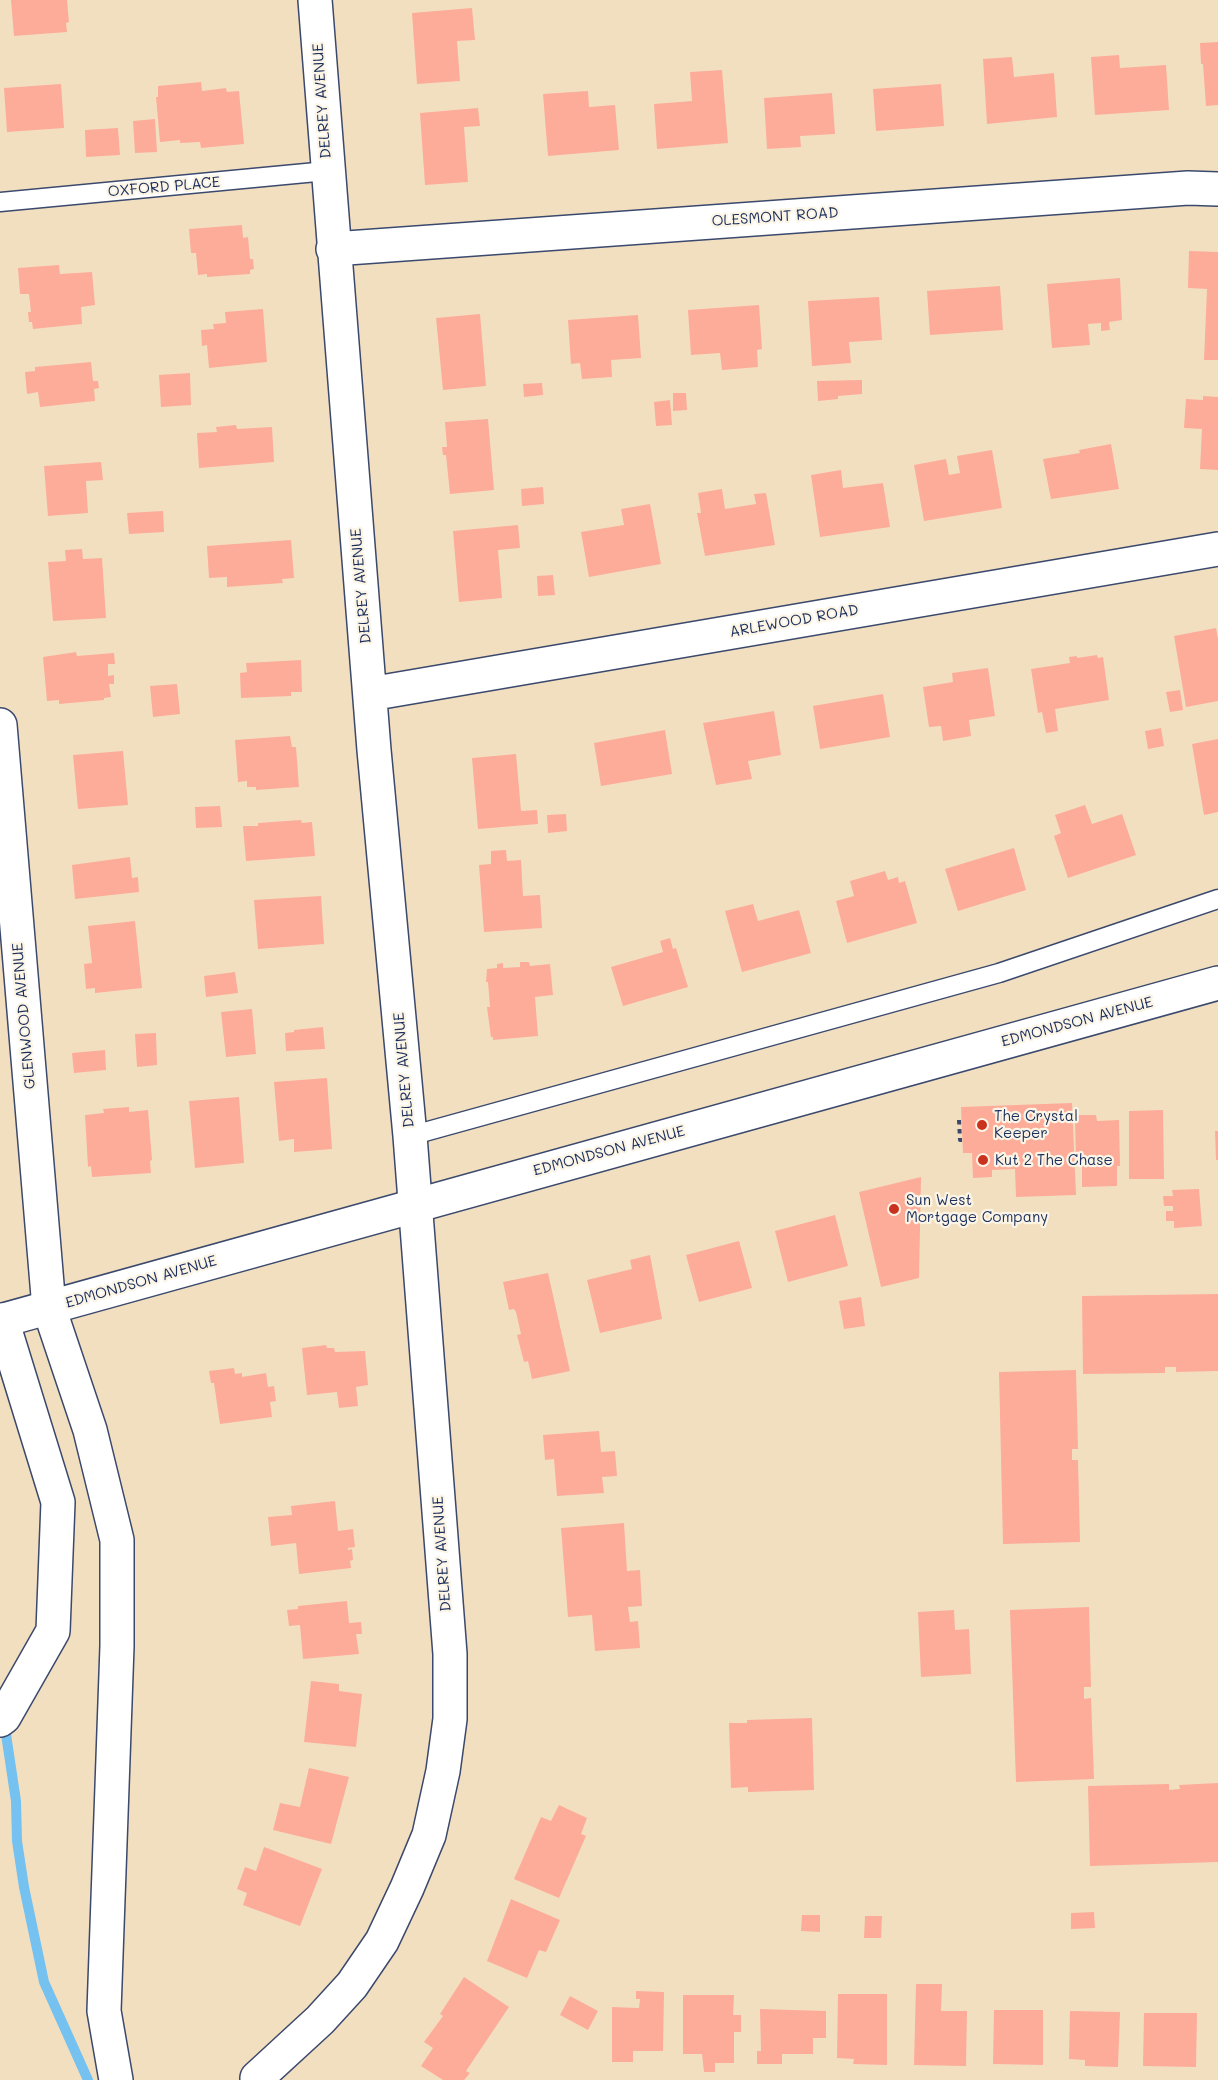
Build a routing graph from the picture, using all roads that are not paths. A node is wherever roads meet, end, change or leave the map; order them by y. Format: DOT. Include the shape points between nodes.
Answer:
graph roads {
  1 [pos="315,0"];
  2 [pos="327,171"];
  3 [pos="1218,189"];
  4 [pos="0,202"];
  5 [pos="333,249"];
  6 [pos="1218,549"];
  7 [pos="370,694"];
  8 [pos="0,725"];
  9 [pos="1218,899"];
  10 [pos="1218,983"];
  11 [pos="410,1136"];
  12 [pos="414,1205"];
  13 [pos="49,1308"];
  14 [pos="1,1320"];
  15 [pos="0,1719"];
  16 [pos="116,2080"];
  17 [pos="258,2080"];
  1 -- 2 [label="main road, DELREY AVENUE"];
  2 -- 4 [label="lane, OXFORD PLACE"];
  2 -- 5 [label="main road, DELREY AVENUE"];
  3 -- 5 [label="main road, OLESMONT ROAD"];
  5 -- 7 [label="main road, DELREY AVENUE"];
  6 -- 7 [label="main road, ARLEWOOD ROAD"];
  7 -- 11 [label="main road, DELREY AVENUE"];
  8 -- 13 [label="main road, GLENWOOD AVENUE"];
  9 -- 11 [label="lane" via="999,973"];
  10 -- 12 [label="main road, EDMONDSON AVENUE"];
  11 -- 12 [label="main road, DELREY AVENUE"];
  12 -- 13 [label="main road, EDMONDSON AVENUE"];
  12 -- 17 [label="main road, DELREY AVENUE" via="450,1654 450,1719 443,1771 429,1835 382,1941 352,1985"];
  13 -- 14 [label="main road, EDMONDSON AVENUE"];
  13 -- 16 [label="main road, GLENWOOD AVENUE" via="90,1430 117,1540 104,2011"];
  14 -- 15 [label="main road" via="58,1502 53,1631"];
}
